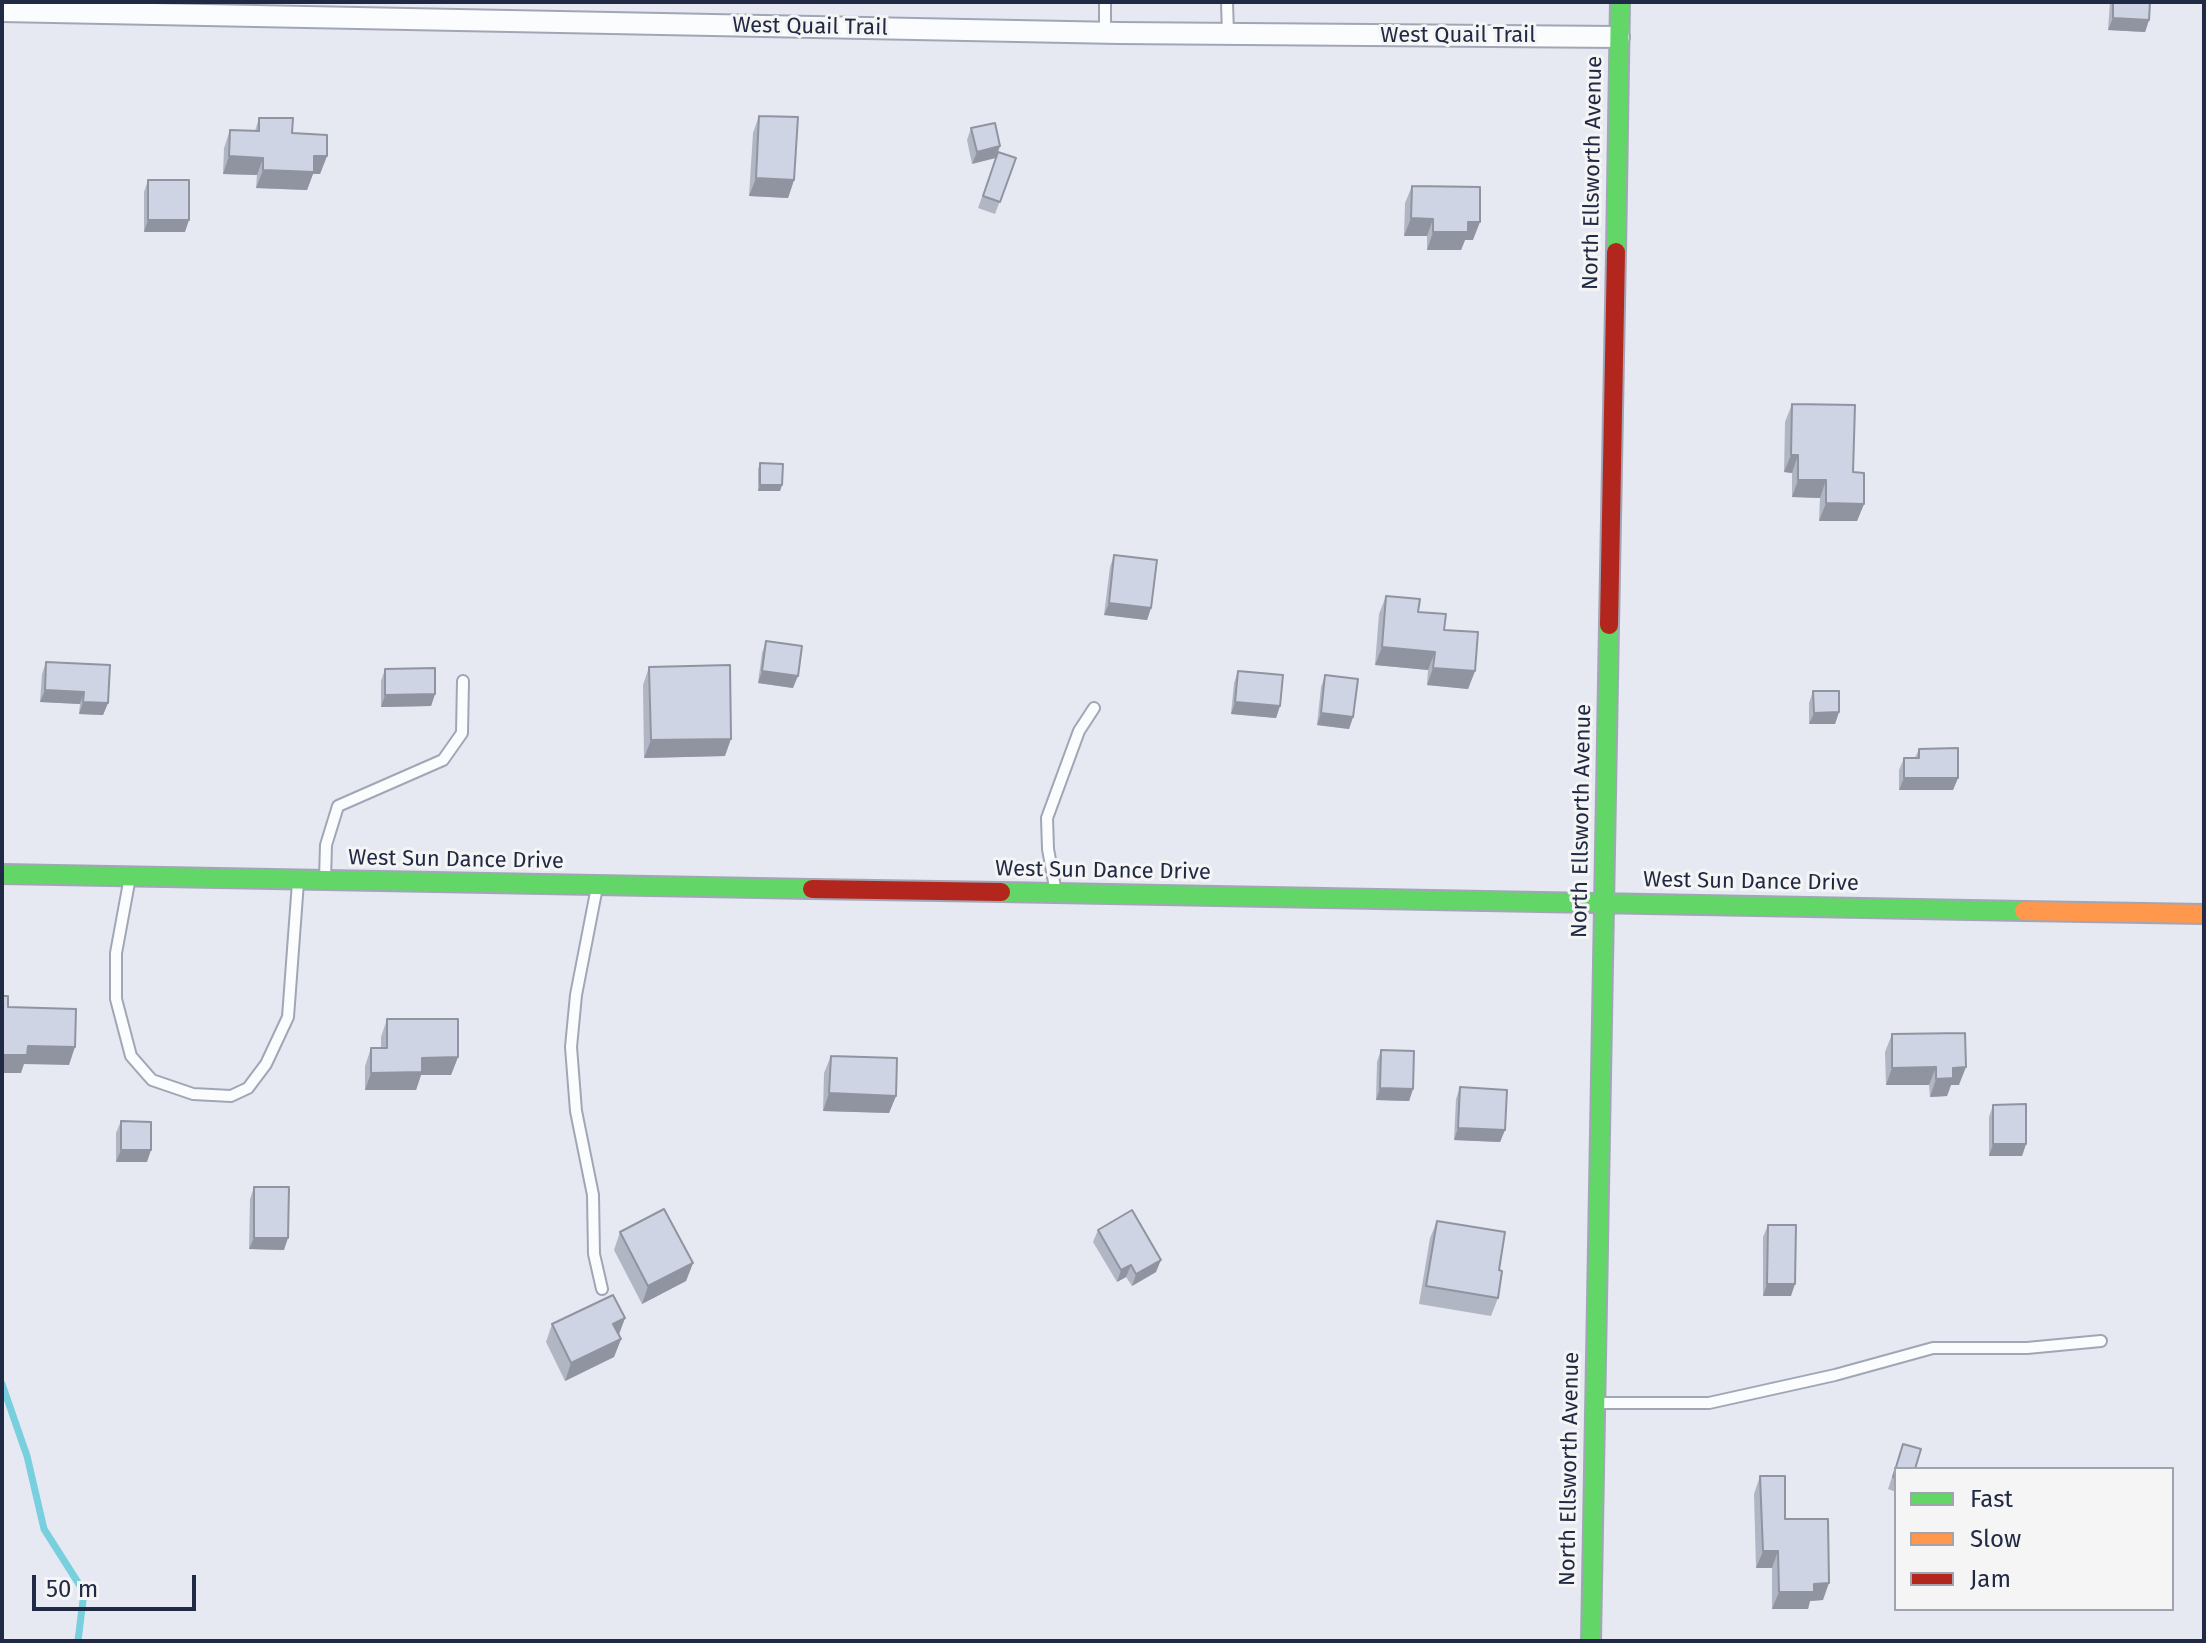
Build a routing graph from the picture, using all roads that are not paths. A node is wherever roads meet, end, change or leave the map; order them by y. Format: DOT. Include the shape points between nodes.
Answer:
graph roads {
  1 [pos="1105,2"];
  2 [pos="1227,2"];
  3 [pos="1620,2"];
  4 [pos="2,11"];
  5 [pos="1105,33"];
  6 [pos="1228,34"];
  7 [pos="1619,37"];
  8 [pos="463,681"];
  9 [pos="1094,708"];
  10 [pos="2,874"];
  11 [pos="130,877"];
  12 [pos="298,880"];
  13 [pos="325,881"];
  14 [pos="597,887"];
  15 [pos="1057,895"];
  16 [pos="1605,904"];
  17 [pos="2204,914"];
  18 [pos="602,1289"];
  19 [pos="2101,1341"];
  20 [pos="1595,1403"];
  21 [pos="1591,1641"];
  1 -- 5 [label="lane"];
  2 -- 6 [label="lane"];
  3 -- 7 [label="street, North Ellsworth Avenue"];
  4 -- 5 [label="street, West Quail Trail"];
  5 -- 6 [label="street, West Quail Trail"];
  6 -- 7 [label="street, West Quail Trail"];
  7 -- 16 [label="street, North Ellsworth Avenue"];
  8 -- 13 [label="lane" via="462,733 443,760 338,806 326,845"];
  9 -- 15 [label="lane" via="1079,731 1047,818"];
  10 -- 11 [label="street, West Sun Dance Drive"];
  11 -- 12 [label="street, West Sun Dance Drive"];
  11 -- 12 [label="lane" via="116,953 116,999 131,1056 152,1080 193,1094 231,1096 248,1088 266,1064 288,1017"];
  12 -- 13 [label="street, West Sun Dance Drive"];
  13 -- 14 [label="street, West Sun Dance Drive"];
  14 -- 15 [label="street, West Sun Dance Drive"];
  14 -- 18 [label="lane" via="571,1047"];
  15 -- 16 [label="street, West Sun Dance Drive"];
  16 -- 17 [label="street, West Sun Dance Drive"];
  16 -- 20 [label="street, North Ellsworth Avenue"];
  19 -- 20 [label="lane" via="1933,1348 1709,1403"];
  20 -- 21 [label="street, North Ellsworth Avenue"];
}
